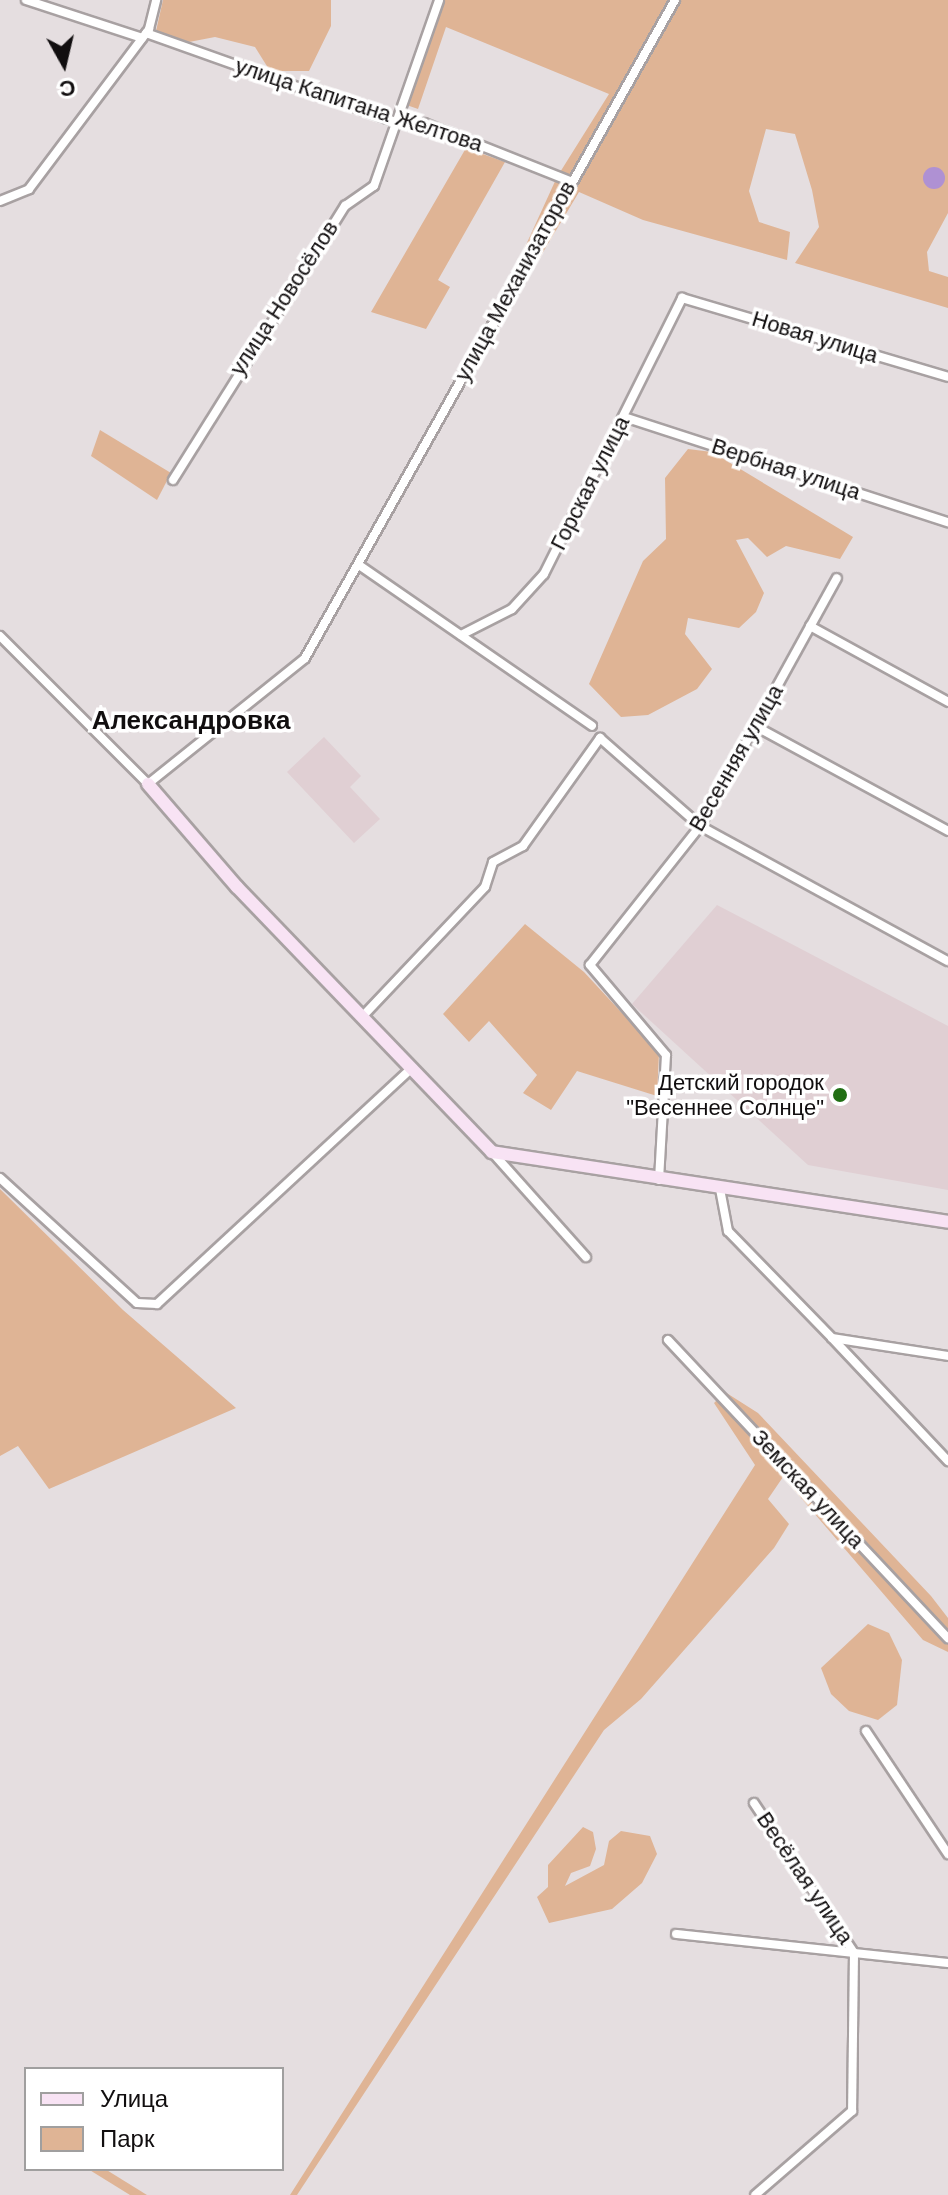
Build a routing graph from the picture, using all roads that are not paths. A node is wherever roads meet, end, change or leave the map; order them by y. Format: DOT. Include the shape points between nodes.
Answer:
graph roads {
  1 [pos="26,0"];
  2 [pos="156,0"];
  3 [pos="439,0"];
  4 [pos="675,0"];
  5 [pos="144,36"];
  6 [pos="399,123"];
  7 [pos="570,181"];
  8 [pos="0,201"];
  9 [pos="682,298"];
  10 [pos="948,377"];
  11 [pos="624,417"];
  12 [pos="173,480"];
  13 [pos="948,522"];
  14 [pos="359,565"];
  15 [pos="837,578"];
  16 [pos="810,626"];
  17 [pos="461,635"];
  18 [pos="0,636"];
  19 [pos="948,702"];
  20 [pos="592,726"];
  21 [pos="755,726"];
  22 [pos="148,784"];
  23 [pos="700,826"];
  24 [pos="948,831"];
  25 [pos="948,961"];
  26 [pos="362,1017"];
  27 [pos="412,1068"];
  28 [pos="492,1152"];
  29 [pos="0,1178"];
  30 [pos="659,1180"];
  31 [pos="720,1189"];
  32 [pos="948,1222"];
  33 [pos="586,1257"];
  34 [pos="832,1338"];
  35 [pos="668,1340"];
  36 [pos="948,1356"];
  37 [pos="948,1461"];
  38 [pos="948,1638"];
  39 [pos="866,1731"];
  40 [pos="754,1803"];
  41 [pos="948,1854"];
  42 [pos="676,1934"];
  43 [pos="854,1953"];
  44 [pos="948,1963"];
  45 [pos="755,2195"];
  1 -- 5 [label="street, улица Капитана Желтова"];
  2 -- 5 [label="street"];
  3 -- 6 [label="street, улица Новосёлов"];
  4 -- 7 [label="street, улица Механизаторов"];
  5 -- 6 [label="street, улица Капитана Желтова"];
  5 -- 8 [label="street" via="29,189"];
  6 -- 7 [label="street, улица Капитана Желтова" via="424,123"];
  6 -- 12 [label="street, улица Новосёлов" via="374,186 345,206"];
  7 -- 14 [label="street, улица Механизаторов"];
  9 -- 10 [label="street, Новая улица"];
  9 -- 11 [label="street, Горская улица"];
  11 -- 13 [label="street, Вербная улица"];
  11 -- 17 [label="street, Горская улица" via="544,574 512,609"];
  14 -- 17 [label="street"];
  14 -- 22 [label="street, улица Механизаторов" via="305,658"];
  15 -- 16 [label="street, Весенняя улица"];
  16 -- 19 [label="street"];
  16 -- 21 [label="street, Весенняя улица"];
  17 -- 20 [label="street"];
  18 -- 22 [label="street"];
  21 -- 23 [label="street, Весенняя улица"];
  21 -- 24 [label="street"];
  22 -- 26 [label="street"];
  23 -- 25 [label="street"];
  23 -- 26 [label="street" via="600,738 523,846 493,862 485,887"];
  23 -- 30 [label="street, Весенняя улица" via="590,965 666,1055"];
  26 -- 27 [label="street"];
  27 -- 28 [label="street"];
  27 -- 29 [label="street" via="157,1304 137,1303"];
  28 -- 30 [label="street"];
  28 -- 33 [label="street"];
  30 -- 31 [label="street"];
  31 -- 32 [label="street"];
  31 -- 34 [label="street" via="728,1231"];
  34 -- 36 [label="street"];
  34 -- 37 [label="street"];
  35 -- 38 [label="street, Земская улица"];
  39 -- 41 [label="street"];
  40 -- 43 [label="street, Весёлая улица"];
  42 -- 43 [label="street"];
  43 -- 44 [label="street"];
  43 -- 45 [label="street" via="852,2111"];
}
